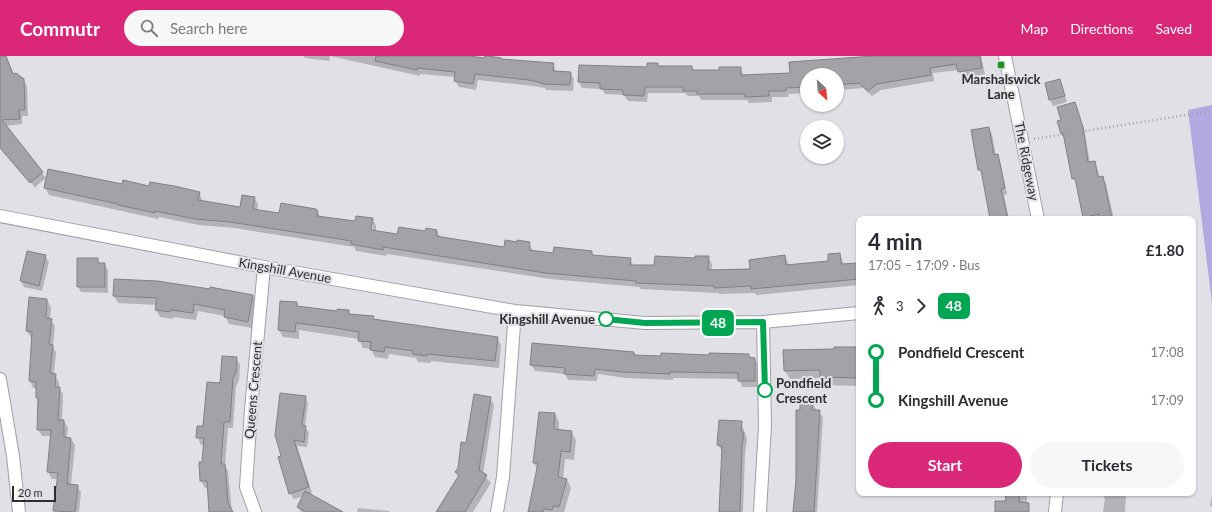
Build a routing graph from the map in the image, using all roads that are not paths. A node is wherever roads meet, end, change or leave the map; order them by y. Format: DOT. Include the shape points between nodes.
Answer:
graph roads {
  1 [pos="1005,56"];
  2 [pos="0,216"];
  3 [pos="1037,216"];
  4 [pos="264,267"];
  5 [pos="515,311"];
  6 [pos="856,314"];
  7 [pos="763,322"];
  8 [pos="0,379"];
  9 [pos="1057,496"];
  10 [pos="19,512"];
  11 [pos="256,512"];
  12 [pos="496,512"];
  13 [pos="760,512"];
  14 [pos="1055,512"];
  1 -- 3 [label="street, The Ridgeway"];
  2 -- 4 [label="street, Kingshill Avenue"];
  4 -- 5 [label="street, Kingshill Avenue"];
  4 -- 11 [label="street, Queens Crescent" via="246,487"];
  5 -- 7 [label="street, Kingshill Avenue" via="645,323"];
  5 -- 12 [label="street" via="503,477"];
  6 -- 7 [label="street, Kingshill Avenue"];
  7 -- 13 [label="street" via="765,426"];
  8 -- 10 [label="street"];
  9 -- 14 [label="street"];
}
